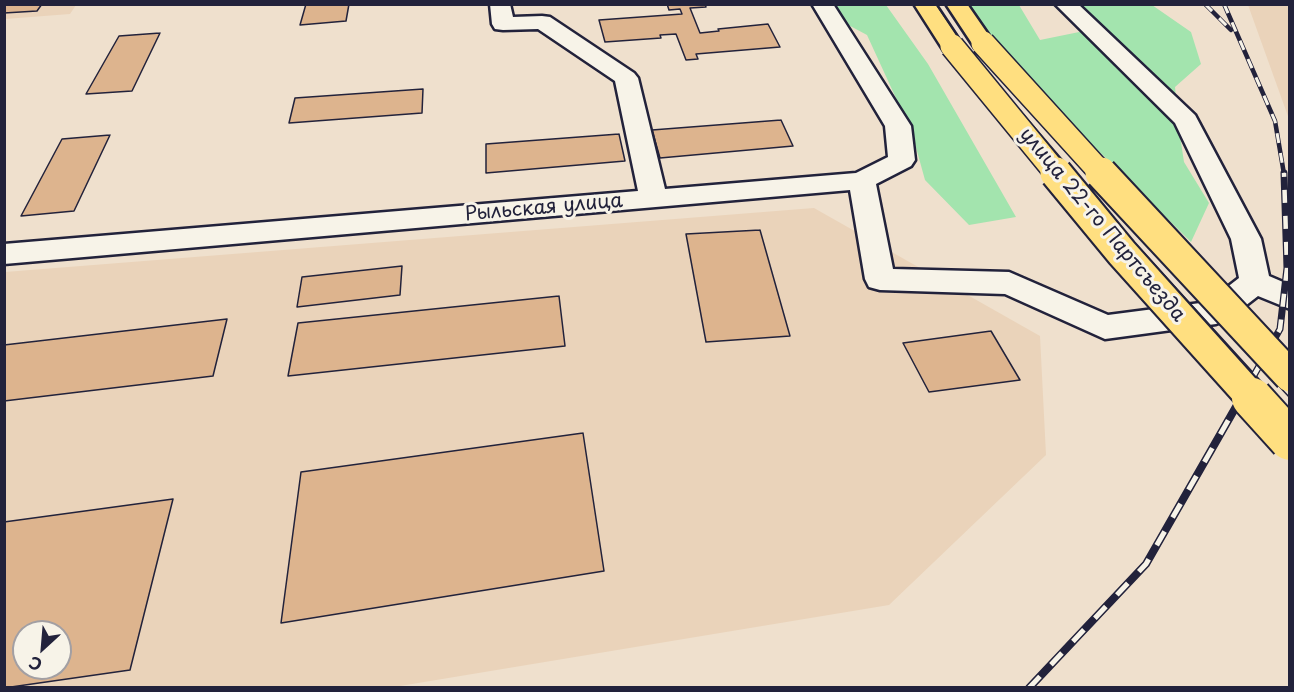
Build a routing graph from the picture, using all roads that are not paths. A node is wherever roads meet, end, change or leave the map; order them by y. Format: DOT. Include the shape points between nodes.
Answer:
graph roads {
  1 [pos="500,4"];
  2 [pos="822,4"];
  3 [pos="924,4"];
  4 [pos="956,4"];
  5 [pos="1065,4"];
  6 [pos="862,181"];
  7 [pos="654,199"];
  8 [pos="4,254"];
  9 [pos="1255,282"];
  10 [pos="1290,297"];
  11 [pos="1290,376"];
  12 [pos="1290,440"];
  1 -- 7 [label="street" via="503,24 542,22 626,78"];
  2 -- 6 [label="street, Рыльская улица" via="898,126 902,160"];
  3 -- 12 [label="main road, улица 22-го Партсъезда, bridge" via="952,46 1122,253"];
  4 -- 11 [label="main road, улица 22-го Партсъезда, bridge" via="983,43"];
  5 -- 9 [label="street" via="1186,120 1246,239"];
  6 -- 7 [label="street, Рыльская улица"];
  6 -- 9 [label="street" via="880,279 1009,282 1105,327 1216,312"];
  7 -- 8 [label="street, Рыльская улица"];
  9 -- 10 [label="street"];
}
